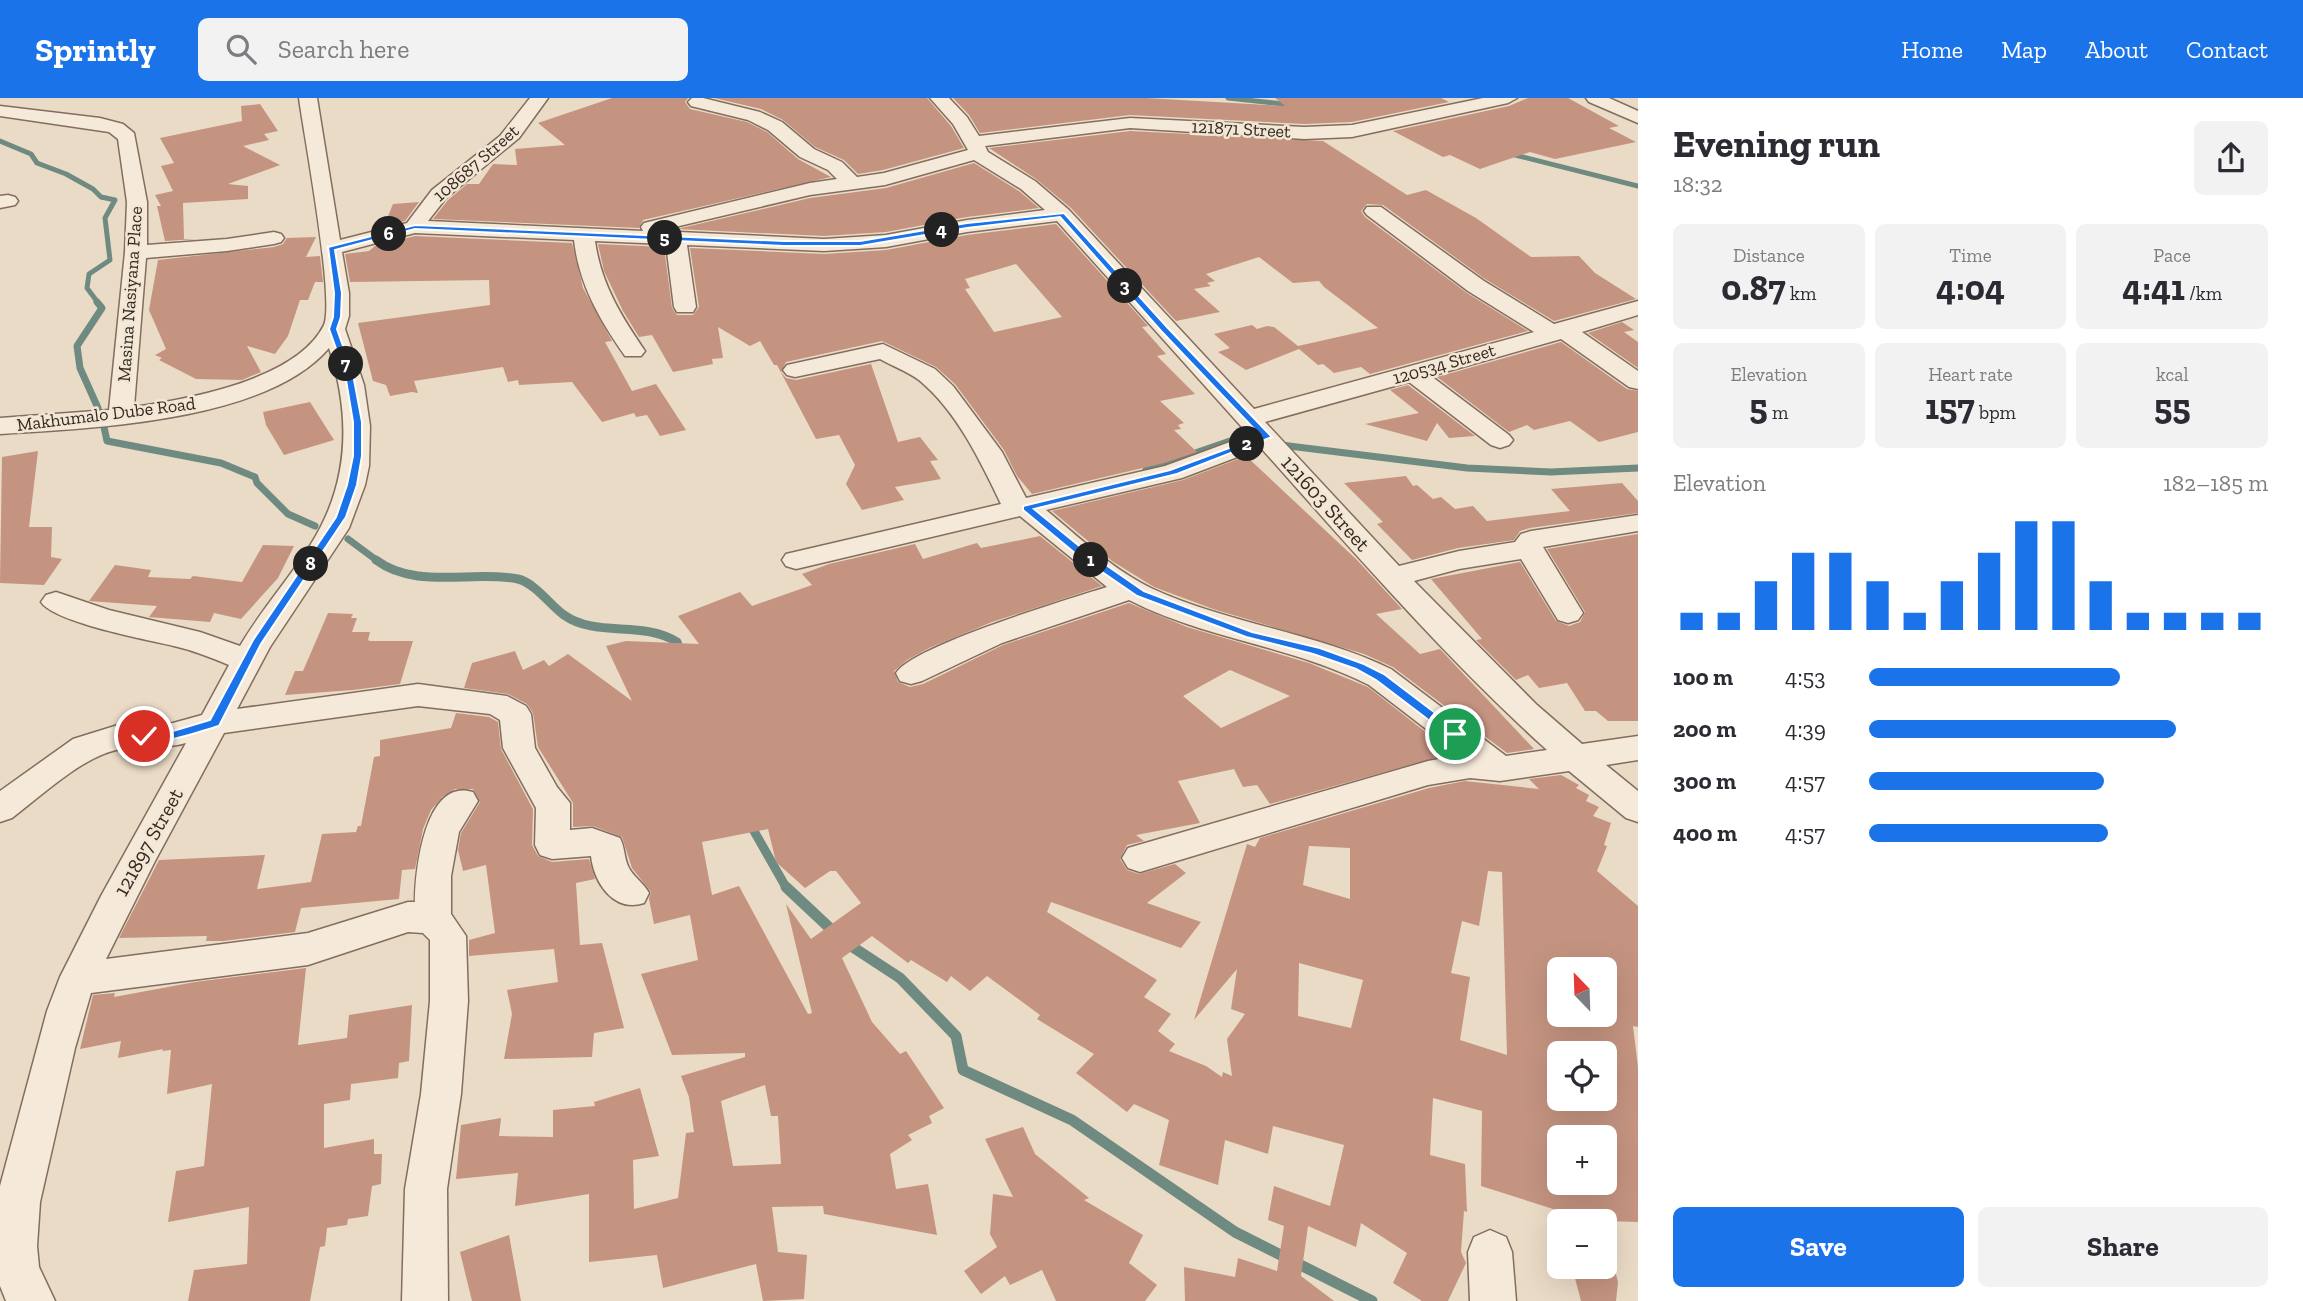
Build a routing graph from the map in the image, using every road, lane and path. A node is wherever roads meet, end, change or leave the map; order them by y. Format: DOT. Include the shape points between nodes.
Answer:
graph roads {
  1 [pos="308,98"];
  2 [pos="539,98"];
  3 [pos="939,98"];
  4 [pos="1508,98"];
  5 [pos="1595,98"];
  6 [pos="697,102"];
  7 [pos="0,111"];
  8 [pos="1638,118"];
  9 [pos="976,148"];
  10 [pos="852,183"];
  11 [pos="1374,211"];
  12 [pos="1062,214"];
  13 [pos="415,227"];
  14 [pos="584,235"];
  15 [pos="627,236"];
  16 [pos="274,238"];
  17 [pos="676,239"];
  18 [pos="331,249"];
  19 [pos="136,252"];
  20 [pos="684,307"];
  21 [pos="1638,308"];
  22 [pos="333,329"];
  23 [pos="1556,330"];
  24 [pos="633,351"];
  25 [pos="795,370"];
  26 [pos="1413,374"];
  27 [pos="1638,382"];
  28 [pos="121,415"];
  29 [pos="0,426"];
  30 [pos="1259,428"];
  31 [pos="1500,440"];
  32 [pos="1027,508"];
  33 [pos="1638,523"];
  34 [pos="1529,549"];
  35 [pos="796,560"];
  36 [pos="1393,577"];
  37 [pos="1132,589"];
  38 [pos="56,602"];
  39 [pos="1568,613"];
  40 [pos="247,661"];
  41 [pos="911,673"];
  42 [pos="215,723"];
  43 [pos="1638,748"];
  44 [pos="1574,757"];
  45 [pos="1500,769"];
  46 [pos="461,801"];
  47 [pos="0,809"];
  48 [pos="1638,809"];
  49 [pos="1140,858"];
  50 [pos="631,892"];
  51 [pos="433,918"];
  52 [pos="78,978"];
  53 [pos="1490,1252"];
  54 [pos="32,1301"];
  55 [pos="425,1301"];
  56 [pos="1493,1301"];
  1 -- 18 [label="street"];
  2 -- 13 [label="street, 108687 Street" via="507,140 427,205"];
  3 -- 9 [label="street, 121603 Street" via="961,121"];
  4 -- 9 [label="street, 121871 Street" via="1352,131 1304,133 1130,123"];
  5 -- 8 [label="street"];
  6 -- 10 [label="street" via="775,126 807,153 835,166"];
  7 -- 19 [label="street, Masina Nasiyana Place" via="100,123 124,132 137,202"];
  9 -- 10 [label="street, 121871 Street" via="885,179"];
  9 -- 12 [label="street, 121603 Street"];
  10 -- 15 [label="street, 121871 Street" via="779,196"];
  11 -- 23 [label="street" via="1476,286"];
  12 -- 17 [label="street" via="860,244"];
  12 -- 30 [label="street, 121603 Street"];
  13 -- 14 [label="street"];
  13 -- 18 [label="street"];
  14 -- 15 [label="street"];
  14 -- 24 [label="street" via="587,266 599,301"];
  15 -- 17 [label="street"];
  16 -- 19 [label="street"];
  17 -- 20 [label="street"];
  18 -- 22 [label="street" via="338,293"];
  19 -- 28 [label="street, Masina Nasiyana Place"];
  21 -- 23 [label="street, 120534 Street"];
  22 -- 28 [label="street, Makhumalo Dube Road" via="303,362 268,383 204,402"];
  22 -- 40 [label="street, 121897 Street" via="349,374 357,422 358,456 352,485 341,517"];
  23 -- 26 [label="street, 120534 Street"];
  23 -- 27 [label="street"];
  25 -- 32 [label="street" via="883,351 926,374 993,458 1014,503"];
  26 -- 30 [label="street, 120534 Street"];
  26 -- 31 [label="street"];
  28 -- 29 [label="street, Makhumalo Dube Road"];
  30 -- 32 [label="street, 120534 Street" via="1173,472"];
  30 -- 36 [label="street, 121603 Street"];
  32 -- 35 [label="street, 120534 Street"];
  32 -- 37 [label="street"];
  33 -- 34 [label="street" via="1540,537 1531,540"];
  34 -- 36 [label="street" via="1459,559"];
  34 -- 39 [label="street"];
  36 -- 44 [label="street, 121603 Street"];
  37 -- 41 [label="street" via="999,631"];
  37 -- 45 [label="street" via="1250,635 1360,666"];
  38 -- 40 [label="street" via="87,616 196,640"];
  40 -- 42 [label="street, 121897 Street"];
  42 -- 47 [label="street" via="173,735 118,737 85,747"];
  42 -- 50 [label="street" via="418,695 496,704 515,714 519,748 553,803 552,845 592,842 608,848 611,873"];
  42 -- 52 [label="street, 121897 Street" via="135,860"];
  43 -- 44 [label="street"];
  44 -- 45 [label="street"];
  44 -- 48 [label="street, 121603 Street"];
  45 -- 49 [label="street" via="1470,766 1428,773"];
  46 -- 51 [label="street" via="442,830 433,876"];
  51 -- 52 [label="street" via="408,917 308,949"];
  51 -- 55 [label="street" via="449,936 449,1001 426,1189"];
  52 -- 54 [label="street, 121897 Street" via="16,1211 15,1250 23,1292"];
  53 -- 56 [label="street"];
}
